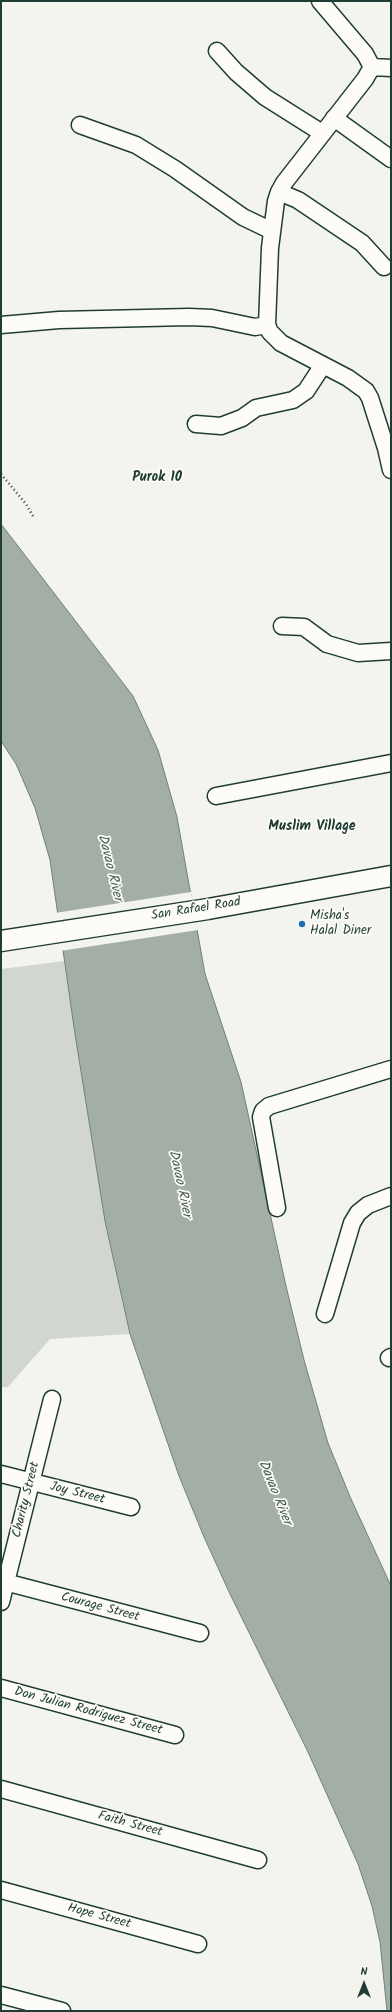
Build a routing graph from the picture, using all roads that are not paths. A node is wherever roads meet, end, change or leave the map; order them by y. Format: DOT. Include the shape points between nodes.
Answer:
graph roads {
  1 [pos="320,1"];
  2 [pos="217,51"];
  3 [pos="372,67"];
  4 [pos="391,68"];
  5 [pos="334,118"];
  6 [pos="80,125"];
  7 [pos="322,134"];
  8 [pos="391,159"];
  9 [pos="279,192"];
  10 [pos="272,231"];
  11 [pos="384,267"];
  12 [pos="1,325"];
  13 [pos="267,325"];
  14 [pos="323,365"];
  15 [pos="196,424"];
  16 [pos="390,459"];
  17 [pos="282,626"];
  18 [pos="391,651"];
  19 [pos="391,763"];
  20 [pos="216,796"];
  21 [pos="391,876"];
  22 [pos="1,940"];
  23 [pos="391,1068"];
  24 [pos="391,1196"];
  25 [pos="277,1208"];
  26 [pos="325,1314"];
  27 [pos="52,1399"];
  28 [pos="1,1474"];
  29 [pos="32,1482"];
  30 [pos="130,1507"];
  31 [pos="4,1582"];
  32 [pos="1,1602"];
  33 [pos="200,1634"];
  34 [pos="1,1688"];
  35 [pos="175,1735"];
  36 [pos="1,1789"];
  37 [pos="258,1860"];
  38 [pos="1,1890"];
  39 [pos="198,1944"];
  40 [pos="1,1995"];
  41 [pos="62,2011"];
  1 -- 3 [label="street" via="365,54"];
  2 -- 7 [label="street" via="236,72 265,97"];
  3 -- 4 [label="street"];
  3 -- 5 [label="street"];
  5 -- 7 [label="street"];
  5 -- 8 [label="street"];
  6 -- 10 [label="street" via="136,145 243,217"];
  7 -- 9 [label="street"];
  9 -- 10 [label="street"];
  9 -- 11 [label="street" via="298,200 362,243"];
  10 -- 13 [label="street"];
  12 -- 13 [label="street" via="59,320 189,317 212,318 255,326"];
  13 -- 14 [label="street" via="281,343"];
  14 -- 15 [label="street" via="306,391 293,400 256,408 242,418 221,426"];
  14 -- 16 [label="street" via="366,391"];
  17 -- 18 [label="street" via="304,627 327,644 358,653"];
  19 -- 20 [label="street"];
  21 -- 22 [label="main road, San Rafael Road" via="208,909"];
  23 -- 25 [label="street" via="263,1110"];
  24 -- 26 [label="street" via="368,1205 358,1213 352,1223"];
  27 -- 29 [label="street, Charity Street"];
  28 -- 29 [label="street, Joy Street"];
  29 -- 30 [label="street, Joy Street"];
  29 -- 31 [label="street, Charity Street"];
  31 -- 32 [label="street, Charity Street"];
  31 -- 33 [label="street, Courage Street"];
  34 -- 35 [label="street, Don Julian Rodriguez Street"];
  36 -- 37 [label="street, Faith Street"];
  38 -- 39 [label="street, Hope Street"];
  40 -- 41 [label="street"];
}
